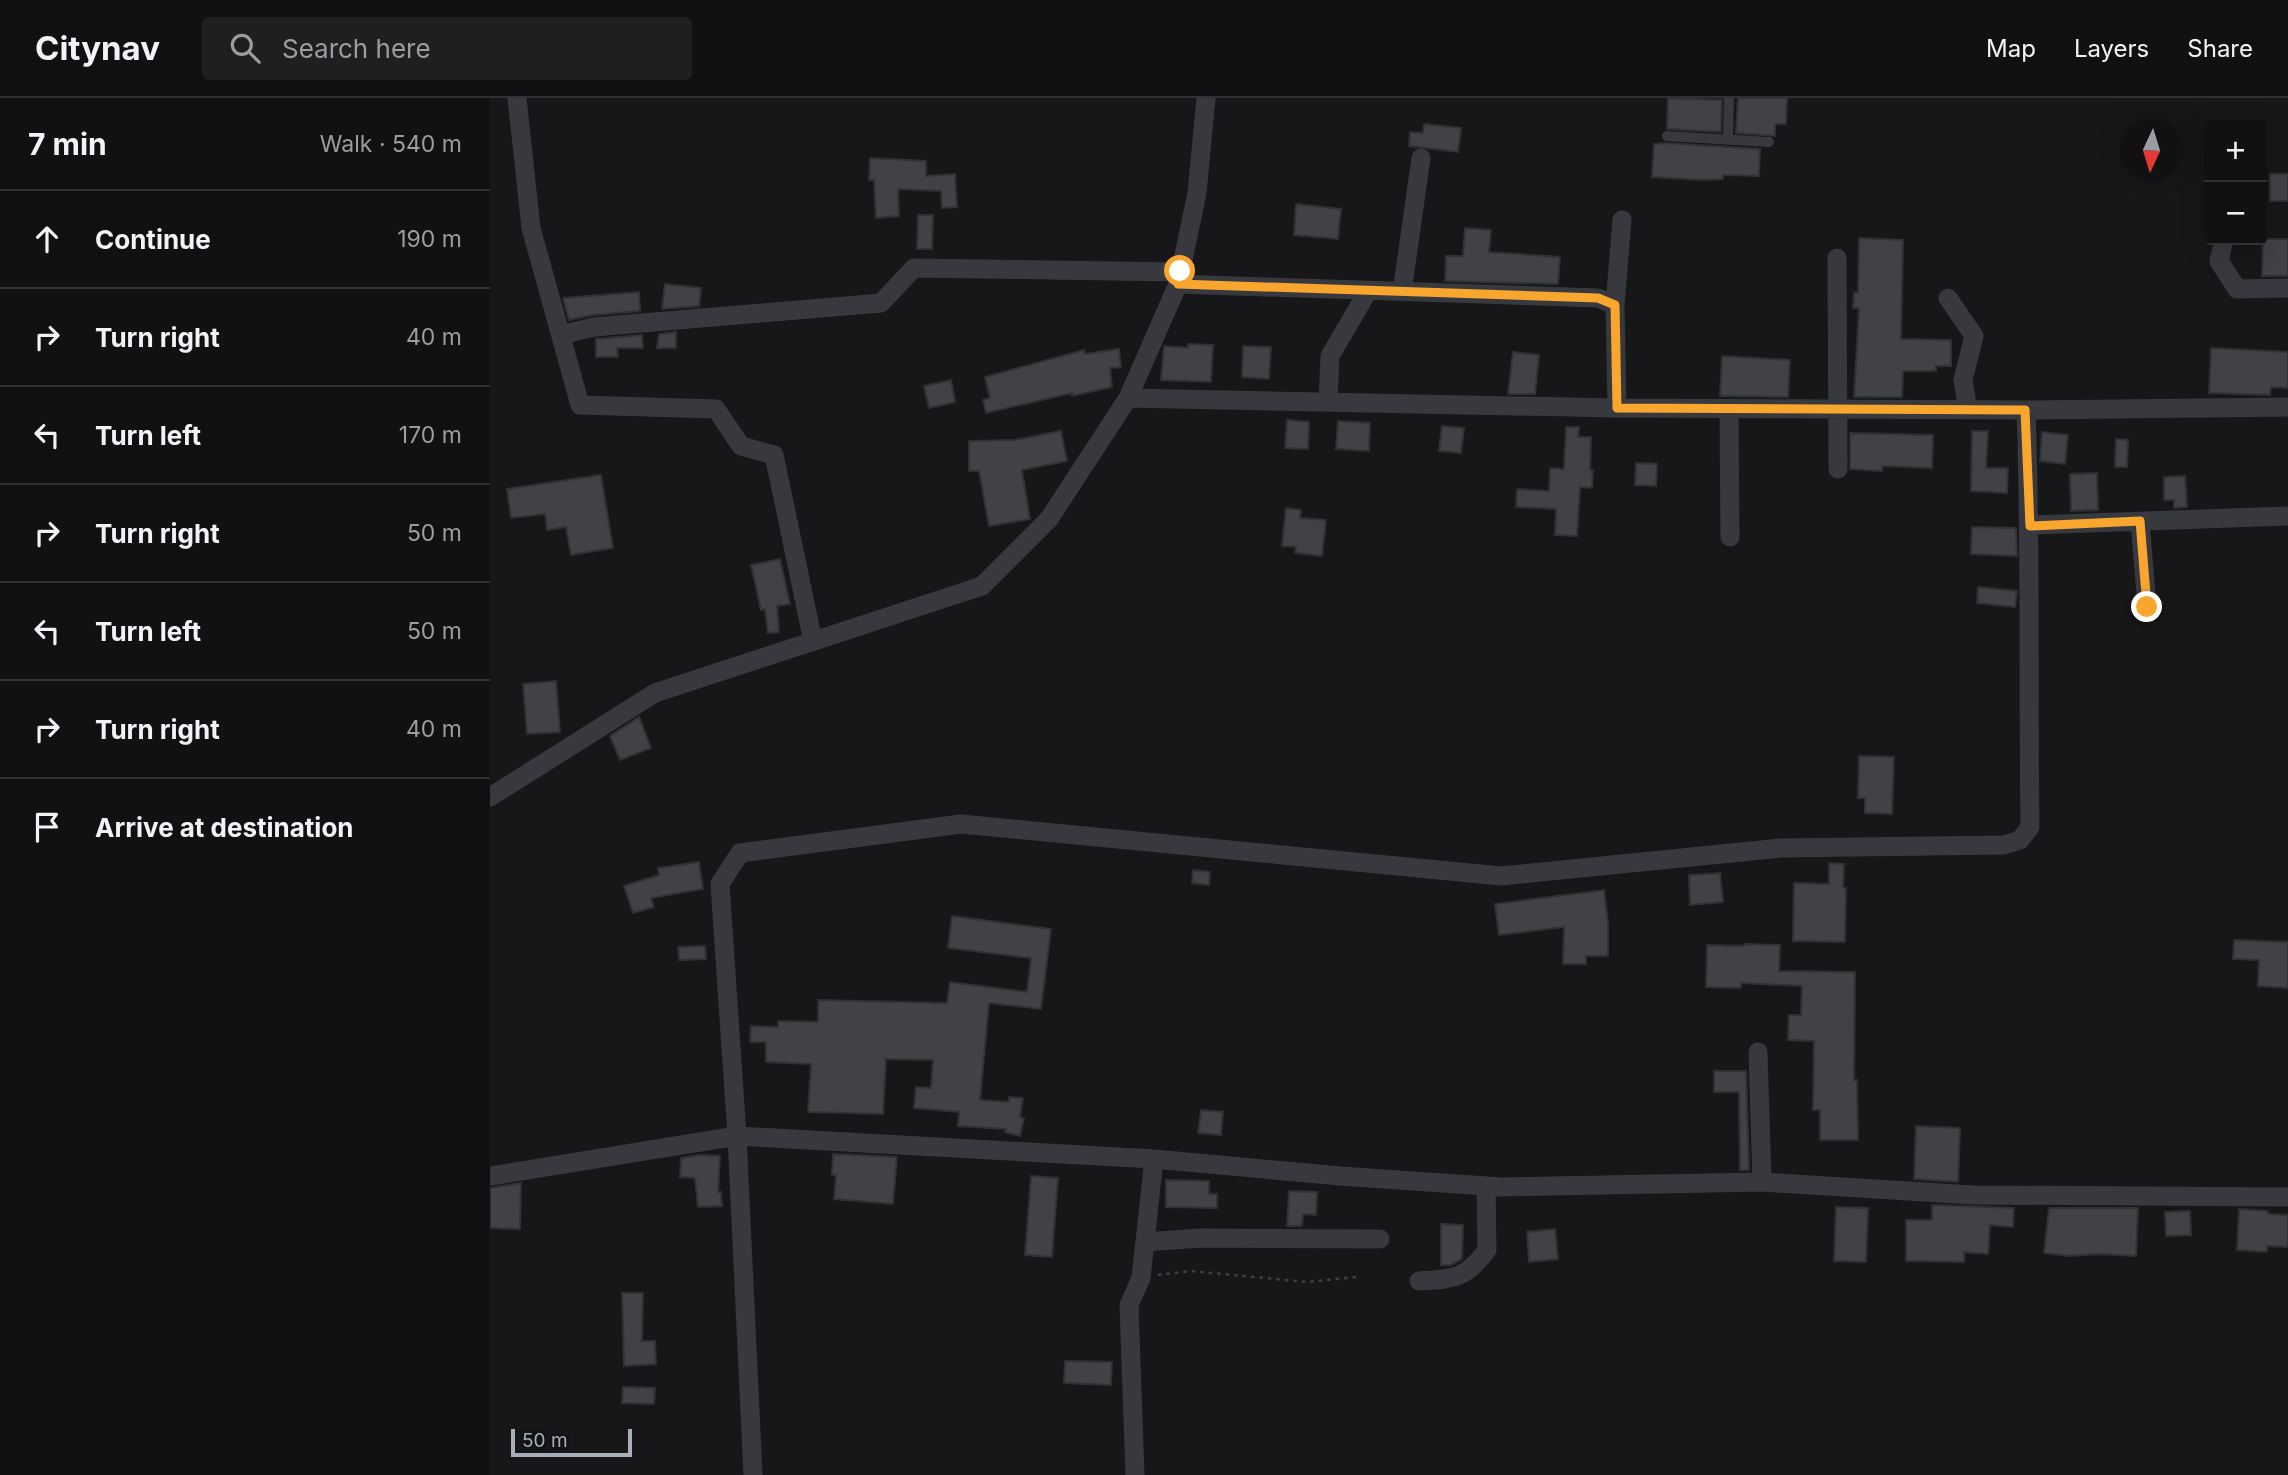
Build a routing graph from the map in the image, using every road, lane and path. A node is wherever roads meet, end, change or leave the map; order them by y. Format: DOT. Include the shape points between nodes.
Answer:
graph roads {
  1 [pos="517,98"];
  2 [pos="1206,98"];
  3 [pos="1729,98"];
  4 [pos="1667,136"];
  5 [pos="1728,140"];
  6 [pos="1769,142"];
  7 [pos="1421,158"];
  8 [pos="1622,220"];
  9 [pos="2223,245"];
  10 [pos="1837,258"];
  11 [pos="1179,278"];
  12 [pos="2288,288"];
  13 [pos="1368,291"];
  14 [pos="1402,292"];
  15 [pos="1948,298"];
  16 [pos="1615,305"];
  17 [pos="561,335"];
  18 [pos="1128,398"];
  19 [pos="1328,402"];
  20 [pos="2288,407"];
  21 [pos="1617,408"];
  22 [pos="1729,408"];
  23 [pos="1837,409"];
  24 [pos="1968,410"];
  25 [pos="2025,410"];
  26 [pos="1838,470"];
  27 [pos="2288,516"];
  28 [pos="2140,521"];
  29 [pos="2030,526"];
  30 [pos="1730,537"];
  31 [pos="2147,607"];
  32 [pos="813,641"];
  33 [pos="490,797"];
  34 [pos="1758,1052"];
  35 [pos="737,1136"];
  36 [pos="1154,1159"];
  37 [pos="490,1175"];
  38 [pos="1762,1182"];
  39 [pos="1486,1186"];
  40 [pos="2288,1197"];
  41 [pos="1380,1239"];
  42 [pos="1145,1242"];
  43 [pos="1357,1277"];
  44 [pos="1141,1278"];
  45 [pos="1419,1281"];
  46 [pos="753,1475"];
  47 [pos="1135,1475"];
  1 -- 17 [label="street" via="531,228"];
  2 -- 11 [label="street" via="1197,193"];
  3 -- 5 [label="lane"];
  4 -- 5 [label="lane"];
  5 -- 6 [label="lane"];
  7 -- 14 [label="street"];
  8 -- 16 [label="street"];
  9 -- 12 [label="street" via="2219,261 2237,289"];
  10 -- 23 [label="street"];
  11 -- 13 [label="street"];
  11 -- 17 [label="street" via="914,268 881,303 594,327"];
  11 -- 18 [label="street"];
  13 -- 14 [label="street"];
  13 -- 19 [label="street" via="1330,356"];
  14 -- 16 [label="street" via="1598,298"];
  15 -- 24 [label="street" via="1973,336 1963,380"];
  16 -- 21 [label="street"];
  17 -- 32 [label="street" via="580,405 716,409 741,446 774,455"];
  18 -- 19 [label="street"];
  18 -- 32 [label="street" via="1049,519 982,586"];
  19 -- 21 [label="street"];
  20 -- 25 [label="street"];
  21 -- 22 [label="street"];
  22 -- 23 [label="street"];
  22 -- 30 [label="street"];
  23 -- 24 [label="street"];
  23 -- 26 [label="street"];
  24 -- 25 [label="street"];
  25 -- 29 [label="street"];
  27 -- 28 [label="street"];
  28 -- 29 [label="street"];
  28 -- 31 [label="street"];
  29 -- 35 [label="street" via="2030,827 2020,840 2004,845 1782,848 1501,876 961,824 740,853 720,884"];
  32 -- 33 [label="street" via="655,693"];
  34 -- 38 [label="street"];
  35 -- 36 [label="street"];
  35 -- 37 [label="street"];
  35 -- 46 [label="street"];
  36 -- 39 [label="street"];
  36 -- 42 [label="street"];
  38 -- 39 [label="street"];
  38 -- 40 [label="street" via="1973,1195"];
  39 -- 45 [label="street" via="1488,1250 1453,1279"];
  41 -- 42 [label="street"];
  42 -- 44 [label="street"];
  43 -- 44 [label="path" via="1307,1282 1191,1271"];
  44 -- 47 [label="street" via="1129,1305"];
}
